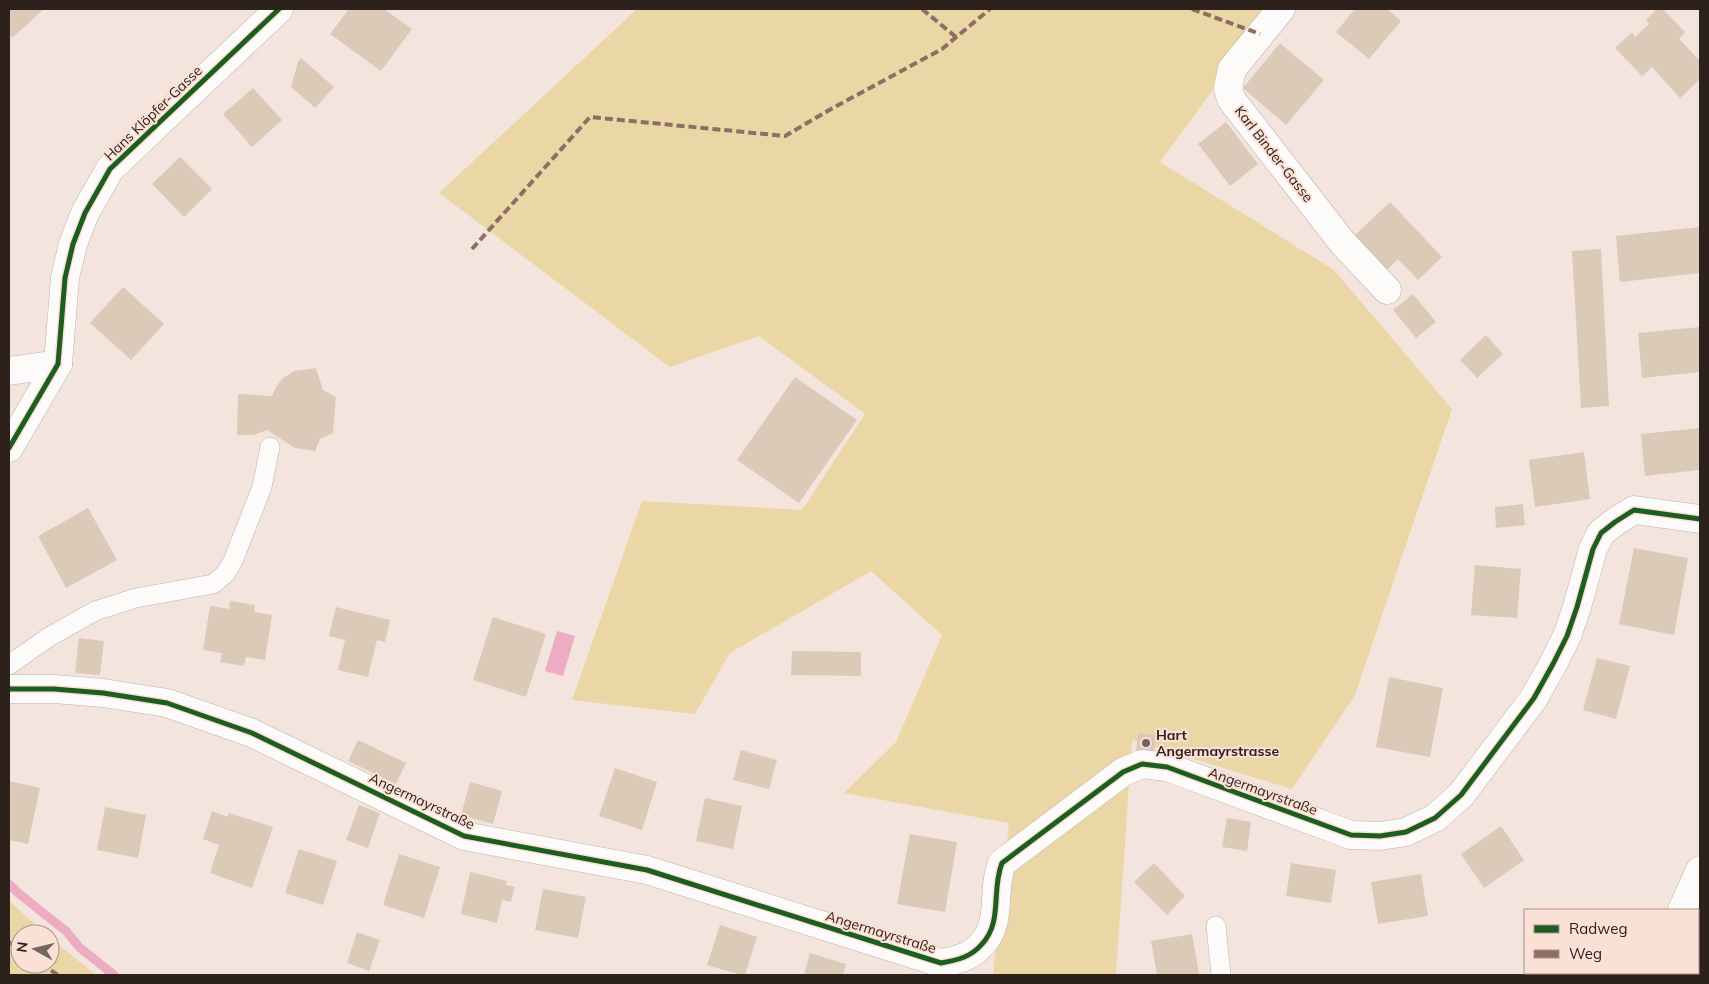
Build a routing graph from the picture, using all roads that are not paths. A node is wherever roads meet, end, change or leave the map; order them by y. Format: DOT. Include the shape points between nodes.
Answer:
graph roads {
  1 [pos="279,9"];
  2 [pos="1280,9"];
  3 [pos="1387,290"];
  4 [pos="58,364"];
  5 [pos="9,371"];
  6 [pos="270,447"];
  7 [pos="9,448"];
  8 [pos="1700,519"];
  9 [pos="9,665"];
  10 [pos="9,689"];
  11 [pos="1700,870"];
  12 [pos="1682,909"];
  13 [pos="1216,926"];
  14 [pos="1222,975"];
  1 -- 4 [label="street, Hans Klöpfer-Gasse" via="110,169 84,213 73,244 65,278"];
  2 -- 3 [label="street, Karl Binder-Gasse" via="1232,69 1228,88 1232,99 1342,242"];
  4 -- 5 [label="street"];
  4 -- 7 [label="street, Hans Klöpfer-Gasse"];
  6 -- 9 [label="lane" via="262,487 225,574 213,584 136,598 95,611"];
  8 -- 10 [label="street, Angermayrstraße" via="1634,510 1601,534 1593,549 1566,636 1534,698 1461,795 1435,818 1406,832 1380,836 1350,835 1166,767 1142,764 1123,772 1002,864 998,874 994,926 988,938 962,960 941,963 646,870 464,836 252,733 167,703 84,691"];
  11 -- 12 [label="street"];
  13 -- 14 [label="lane"];
}
